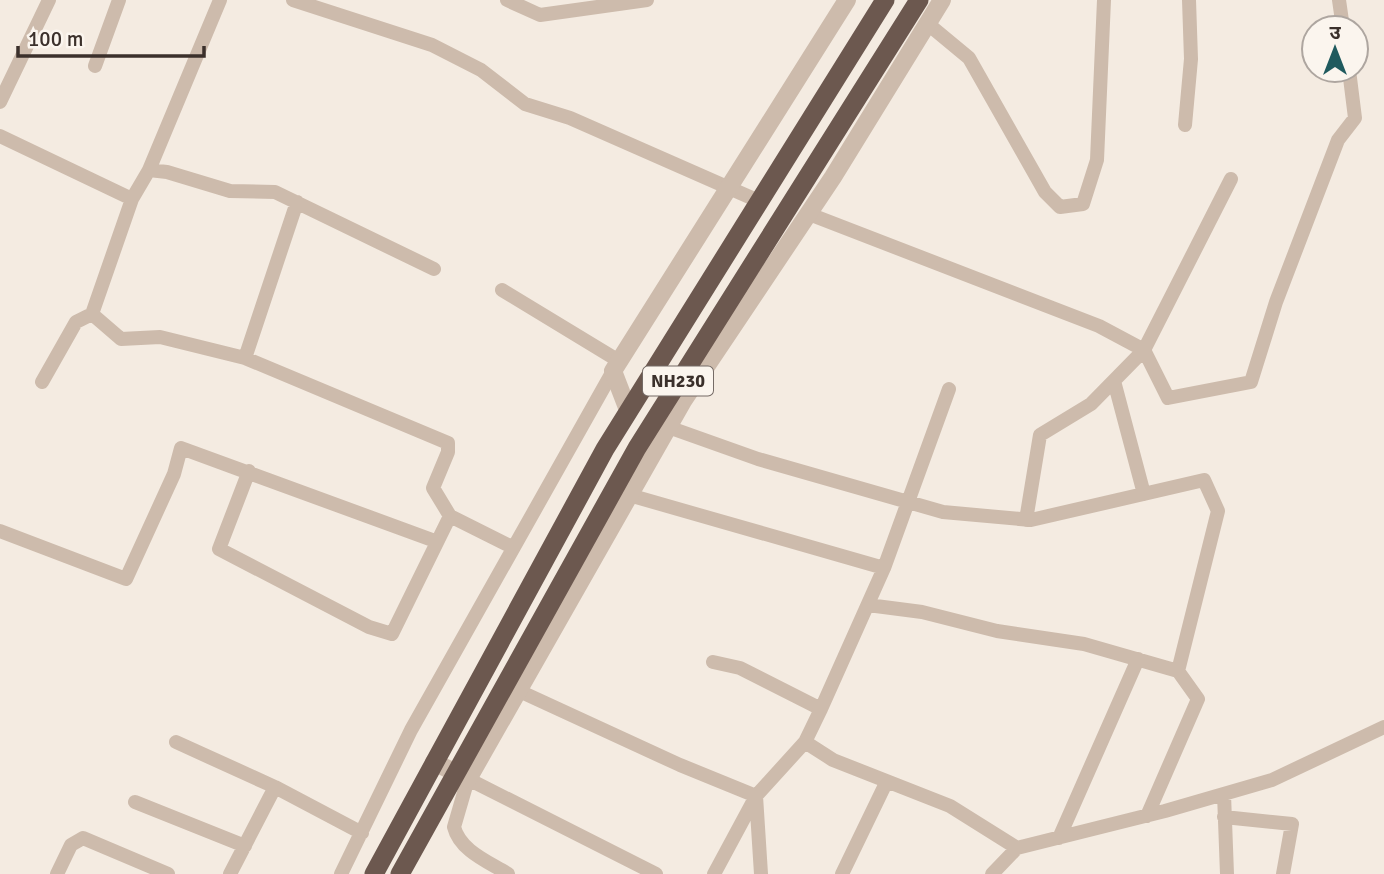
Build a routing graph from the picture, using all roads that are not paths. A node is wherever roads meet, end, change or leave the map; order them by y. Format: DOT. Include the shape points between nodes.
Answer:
graph roads {
  1 [pos="49,0"];
  2 [pos="119,0"];
  3 [pos="220,0"];
  4 [pos="293,0"];
  5 [pos="507,0"];
  6 [pos="647,0"];
  7 [pos="847,0"];
  8 [pos="886,0"];
  9 [pos="919,0"];
  10 [pos="942,0"];
  11 [pos="1104,0"];
  12 [pos="1189,0"];
  13 [pos="928,24"];
  14 [pos="94,66"];
  15 [pos="1351,84"];
  16 [pos="0,102"];
  17 [pos="1185,125"];
  18 [pos="0,136"];
  19 [pos="149,170"];
  20 [pos="1231,179"];
  21 [pos="732,186"];
  22 [pos="132,199"];
  23 [pos="297,202"];
  24 [pos="761,202"];
  25 [pos="809,214"];
  26 [pos="434,269"];
  27 [pos="502,290"];
  28 [pos="92,314"];
  29 [pos="1144,350"];
  30 [pos="244,358"];
  31 [pos="616,366"];
  32 [pos="1114,381"];
  33 [pos="42,382"];
  34 [pos="949,389"];
  35 [pos="675,401"];
  36 [pos="628,410"];
  37 [pos="668,427"];
  38 [pos="249,471"];
  39 [pos="1144,494"];
  40 [pos="629,495"];
  41 [pos="908,502"];
  42 [pos="450,516"];
  43 [pos="1026,520"];
  44 [pos="0,530"];
  45 [pos="435,541"];
  46 [pos="512,547"];
  47 [pos="884,568"];
  48 [pos="868,605"];
  49 [pos="1138,660"];
  50 [pos="713,662"];
  51 [pos="1178,671"];
  52 [pos="516,690"];
  53 [pos="821,709"];
  54 [pos="1384,727"];
  55 [pos="176,742"];
  56 [pos="805,742"];
  57 [pos="434,762"];
  58 [pos="462,776"];
  59 [pos="886,783"];
  60 [pos="275,788"];
  61 [pos="1223,794"];
  62 [pos="756,796"];
  63 [pos="135,802"];
  64 [pos="1147,816"];
  65 [pos="1224,817"];
  66 [pos="362,833"];
  67 [pos="1059,838"];
  68 [pos="245,846"];
  69 [pos="1017,848"];
  70 [pos="57,874"];
  71 [pos="168,874"];
  72 [pos="230,874"];
  73 [pos="341,874"];
  74 [pos="374,874"];
  75 [pos="400,874"];
  76 [pos="508,874"];
  77 [pos="656,874"];
  78 [pos="714,874"];
  79 [pos="761,874"];
  80 [pos="842,874"];
  81 [pos="992,874"];
  82 [pos="1227,874"];
  83 [pos="1283,874"];
  1 -- 16 [label="street"];
  2 -- 14 [label="street"];
  3 -- 19 [label="street"];
  4 -- 21 [label="street" via="432,45 481,70 525,104 570,118"];
  5 -- 6 [label="street" via="540,15"];
  7 -- 21 [label="street"];
  8 -- 24 [label="highway, NH230"];
  9 -- 35 [label="highway, NH230"];
  10 -- 13 [label="street"];
  11 -- 13 [label="street" via="1097,160 1083,204 1060,207 1045,192 969,58"];
  12 -- 17 [label="street" via="1191,59"];
  13 -- 25 [label="street"];
  15 -- 29 [label="street" via="1355,118 1338,140 1276,302 1251,382 1168,398"];
  18 -- 22 [label="street"];
  19 -- 22 [label="street"];
  19 -- 23 [label="street" via="230,191 275,192"];
  20 -- 29 [label="street"];
  21 -- 24 [label="street"];
  21 -- 31 [label="street"];
  22 -- 28 [label="street"];
  23 -- 26 [label="street"];
  23 -- 30 [label="street"];
  24 -- 36 [label="highway, NH230"];
  25 -- 29 [label="street" via="1099,326"];
  25 -- 35 [label="street"];
  27 -- 31 [label="street"];
  28 -- 30 [label="street" via="121,339 159,337"];
  28 -- 33 [label="street" via="76,321"];
  29 -- 32 [label="street"];
  30 -- 42 [label="street" via="448,443 433,488"];
  31 -- 36 [label="street"];
  31 -- 46 [label="street"];
  32 -- 39 [label="street"];
  32 -- 43 [label="street" via="1091,404 1040,436"];
  34 -- 41 [label="street"];
  35 -- 37 [label="street"];
  35 -- 58 [label="highway, NH230"];
  36 -- 57 [label="highway, NH230"];
  37 -- 40 [label="street"];
  37 -- 41 [label="street" via="758,459"];
  38 -- 44 [label="street" via="181,449 126,579"];
  38 -- 45 [label="street"];
  38 -- 45 [label="street" via="219,549 369,627 392,634"];
  39 -- 43 [label="street"];
  39 -- 51 [label="street" via="1205,480 1218,511"];
  40 -- 47 [label="street"];
  40 -- 52 [label="street"];
  41 -- 43 [label="street" via="943,512"];
  41 -- 47 [label="street"];
  42 -- 45 [label="street"];
  42 -- 46 [label="street"];
  46 -- 66 [label="street" via="411,730"];
  47 -- 48 [label="street"];
  48 -- 49 [label="street" via="1084,644"];
  48 -- 53 [label="street"];
  49 -- 51 [label="street"];
  49 -- 67 [label="street"];
  50 -- 53 [label="street" via="740,667"];
  51 -- 64 [label="street" via="1198,699"];
  52 -- 58 [label="street"];
  52 -- 62 [label="street"];
  53 -- 56 [label="street"];
  54 -- 61 [label="street" via="1272,780"];
  55 -- 60 [label="street"];
  56 -- 59 [label="street"];
  56 -- 62 [label="street"];
  57 -- 58 [label="street"];
  57 -- 74 [label="highway, NH230"];
  58 -- 75 [label="highway, NH230" via="436,807"];
  58 -- 76 [label="street" via="456,834 468,849"];
  58 -- 77 [label="street"];
  59 -- 69 [label="street" via="897,783 950,806"];
  59 -- 80 [label="street"];
  60 -- 66 [label="street"];
  60 -- 68 [label="street"];
  61 -- 64 [label="street"];
  61 -- 65 [label="street"];
  62 -- 78 [label="street"];
  62 -- 79 [label="street"];
  63 -- 68 [label="street"];
  64 -- 67 [label="street"];
  65 -- 82 [label="street"];
  65 -- 83 [label="street" via="1292,824"];
  66 -- 73 [label="street"];
  67 -- 69 [label="street"];
  68 -- 72 [label="street"];
  69 -- 81 [label="street"];
  70 -- 71 [label="street" via="71,845 83,838"];
}
